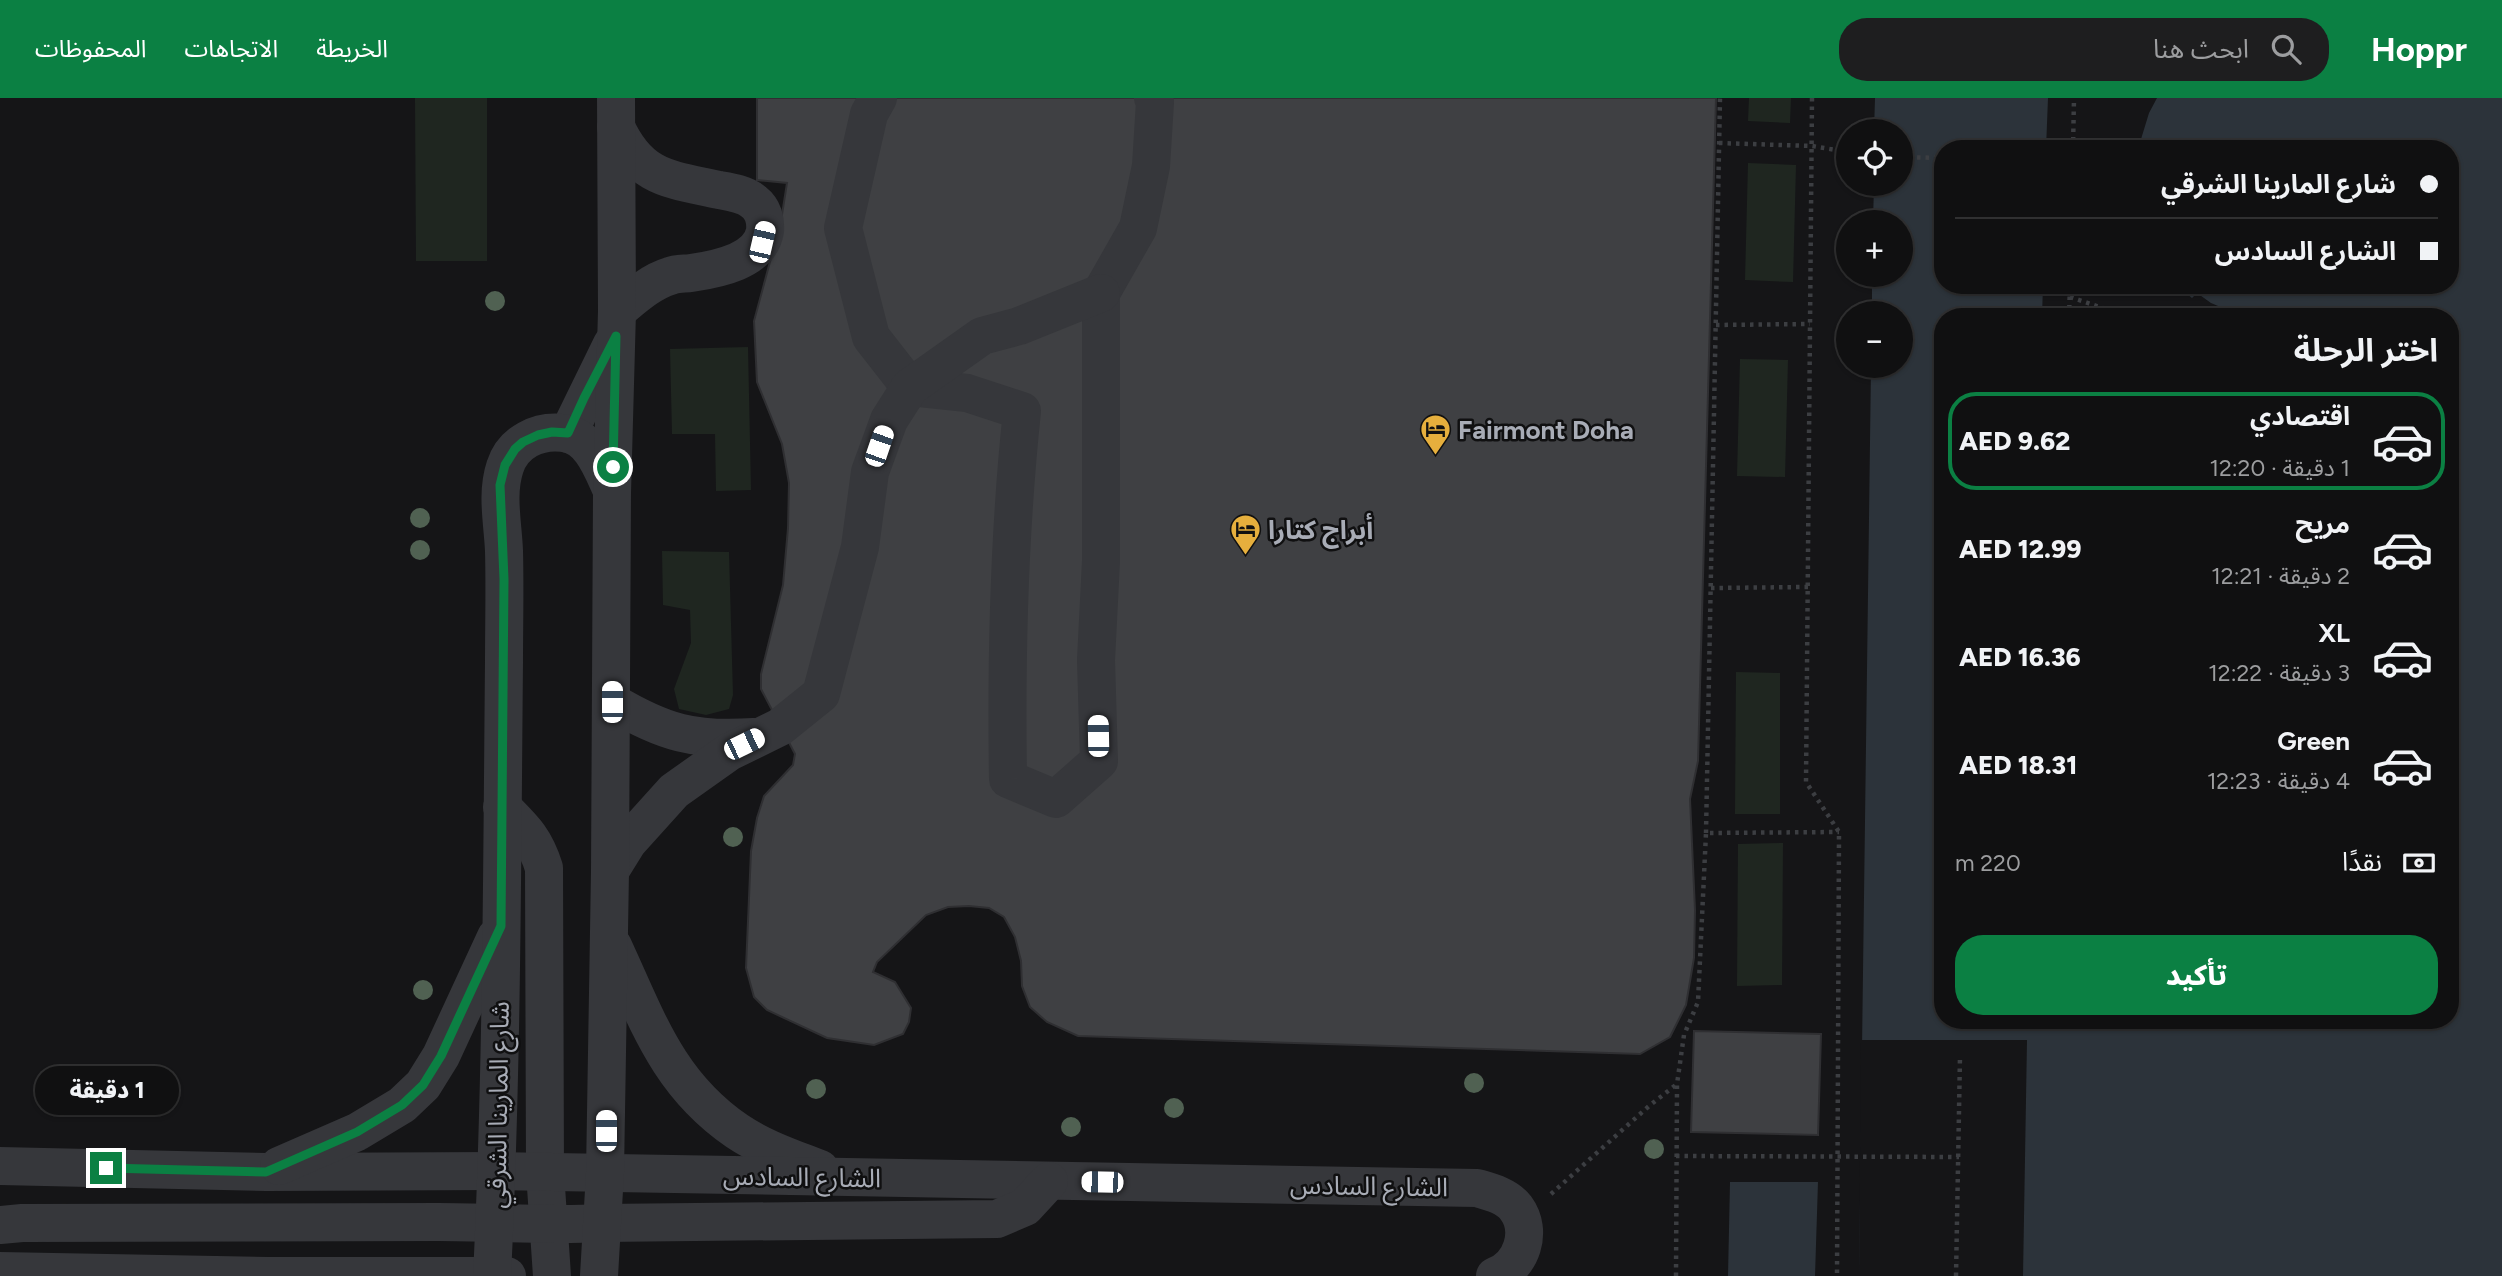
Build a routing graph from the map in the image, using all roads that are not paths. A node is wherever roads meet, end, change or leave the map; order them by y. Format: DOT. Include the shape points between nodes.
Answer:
graph roads {
  1 [pos="878,98"];
  2 [pos="1153,98"];
  3 [pos="616,113"];
  4 [pos="617,239"];
  5 [pos="671,275"];
  6 [pos="1101,293"];
  7 [pos="616,324"];
  8 [pos="910,387"];
  9 [pos="568,433"];
  10 [pos="612,493"];
  11 [pos="612,702"];
  12 [pos="759,736"];
  13 [pos="502,807"];
  14 [pos="610,870"];
  15 [pos="501,926"];
  16 [pos="609,938"];
  17 [pos="0,1166"];
  18 [pos="498,1171"];
  19 [pos="266,1172"];
  20 [pos="545,1172"];
  21 [pos="605,1173"];
  22 [pos="841,1178"];
  23 [pos="1049,1181"];
  24 [pos="495,1222"];
  25 [pos="602,1223"];
  26 [pos="0,1225"];
  27 [pos="550,1226"];
  28 [pos="0,1270"];
  29 [pos="268,1276"];
  30 [pos="492,1276"];
  31 [pos="507,1276"];
  32 [pos="552,1276"];
  33 [pos="598,1276"];
  34 [pos="1495,1276"];
  1 -- 8 [label="street" via="869,114 843,228 871,337"];
  2 -- 6 [label="street" via="1151,166 1138,228"];
  3 -- 4 [label="street"];
  3 -- 5 [label="street" via="633,158 646,169 665,178 741,194 774,211 753,253 718,267"];
  4 -- 5 [label="street" via="642,260"];
  4 -- 7 [label="street"];
  5 -- 7 [label="street" via="642,291"];
  6 -- 8 [label="street" via="982,336"];
  6 -- 8 [label="street" via="1099,761 1056,799 1008,779 1008,609 1022,411 967,393"];
  7 -- 9 [label="street"];
  7 -- 10 [label="street"];
  8 -- 12 [label="street" via="888,420 870,472 860,547 821,694"];
  9 -- 10 [label="street" via="583,441 593,454"];
  9 -- 13 [label="street, شارع المارينا الشرقي" via="552,432 523,442 505,465 500,485"];
  10 -- 11 [label="street"];
  11 -- 12 [label="street" via="645,722 682,734 720,739"];
  11 -- 14 [label="street"];
  12 -- 14 [label="street" via="674,791 628,842"];
  13 -- 15 [label="street, شارع المارينا الشرقي"];
  13 -- 20 [label="street" via="537,847 544,868"];
  14 -- 16 [label="street"];
  15 -- 18 [label="street, شارع المارينا الشرقي"];
  15 -- 19 [label="street" via="423,1085 402,1105 357,1132"];
  16 -- 21 [label="street"];
  16 -- 22 [label="street" via="664,1056 693,1095 738,1132"];
  17 -- 19 [label="street, الشارع السادس"];
  18 -- 19 [label="street, الشارع السادس"];
  18 -- 20 [label="street, الشارع السادس"];
  18 -- 24 [label="street, شارع المارينا الشرقي"];
  18 -- 27 [label="street"];
  20 -- 21 [label="street, الشارع السادس"];
  20 -- 27 [label="street"];
  21 -- 22 [label="street, الشارع السادس"];
  21 -- 25 [label="street"];
  21 -- 27 [label="street"];
  22 -- 23 [label="street, الشارع السادس"];
  23 -- 25 [label="street" via="1025,1207 997,1219"];
  23 -- 34 [label="street, الشارع السادس" via="1477,1188 1502,1196 1522,1220 1525,1235 1518,1258"];
  24 -- 26 [label="street"];
  24 -- 27 [label="street"];
  24 -- 30 [label="street, شارع المارينا الشرقي"];
  25 -- 27 [label="street"];
  25 -- 33 [label="street"];
  27 -- 30 [label="street"];
  27 -- 32 [label="street"];
  27 -- 33 [label="street"];
  28 -- 29 [label="street"];
  29 -- 30 [label="street"];
  30 -- 31 [label="street"];
}
